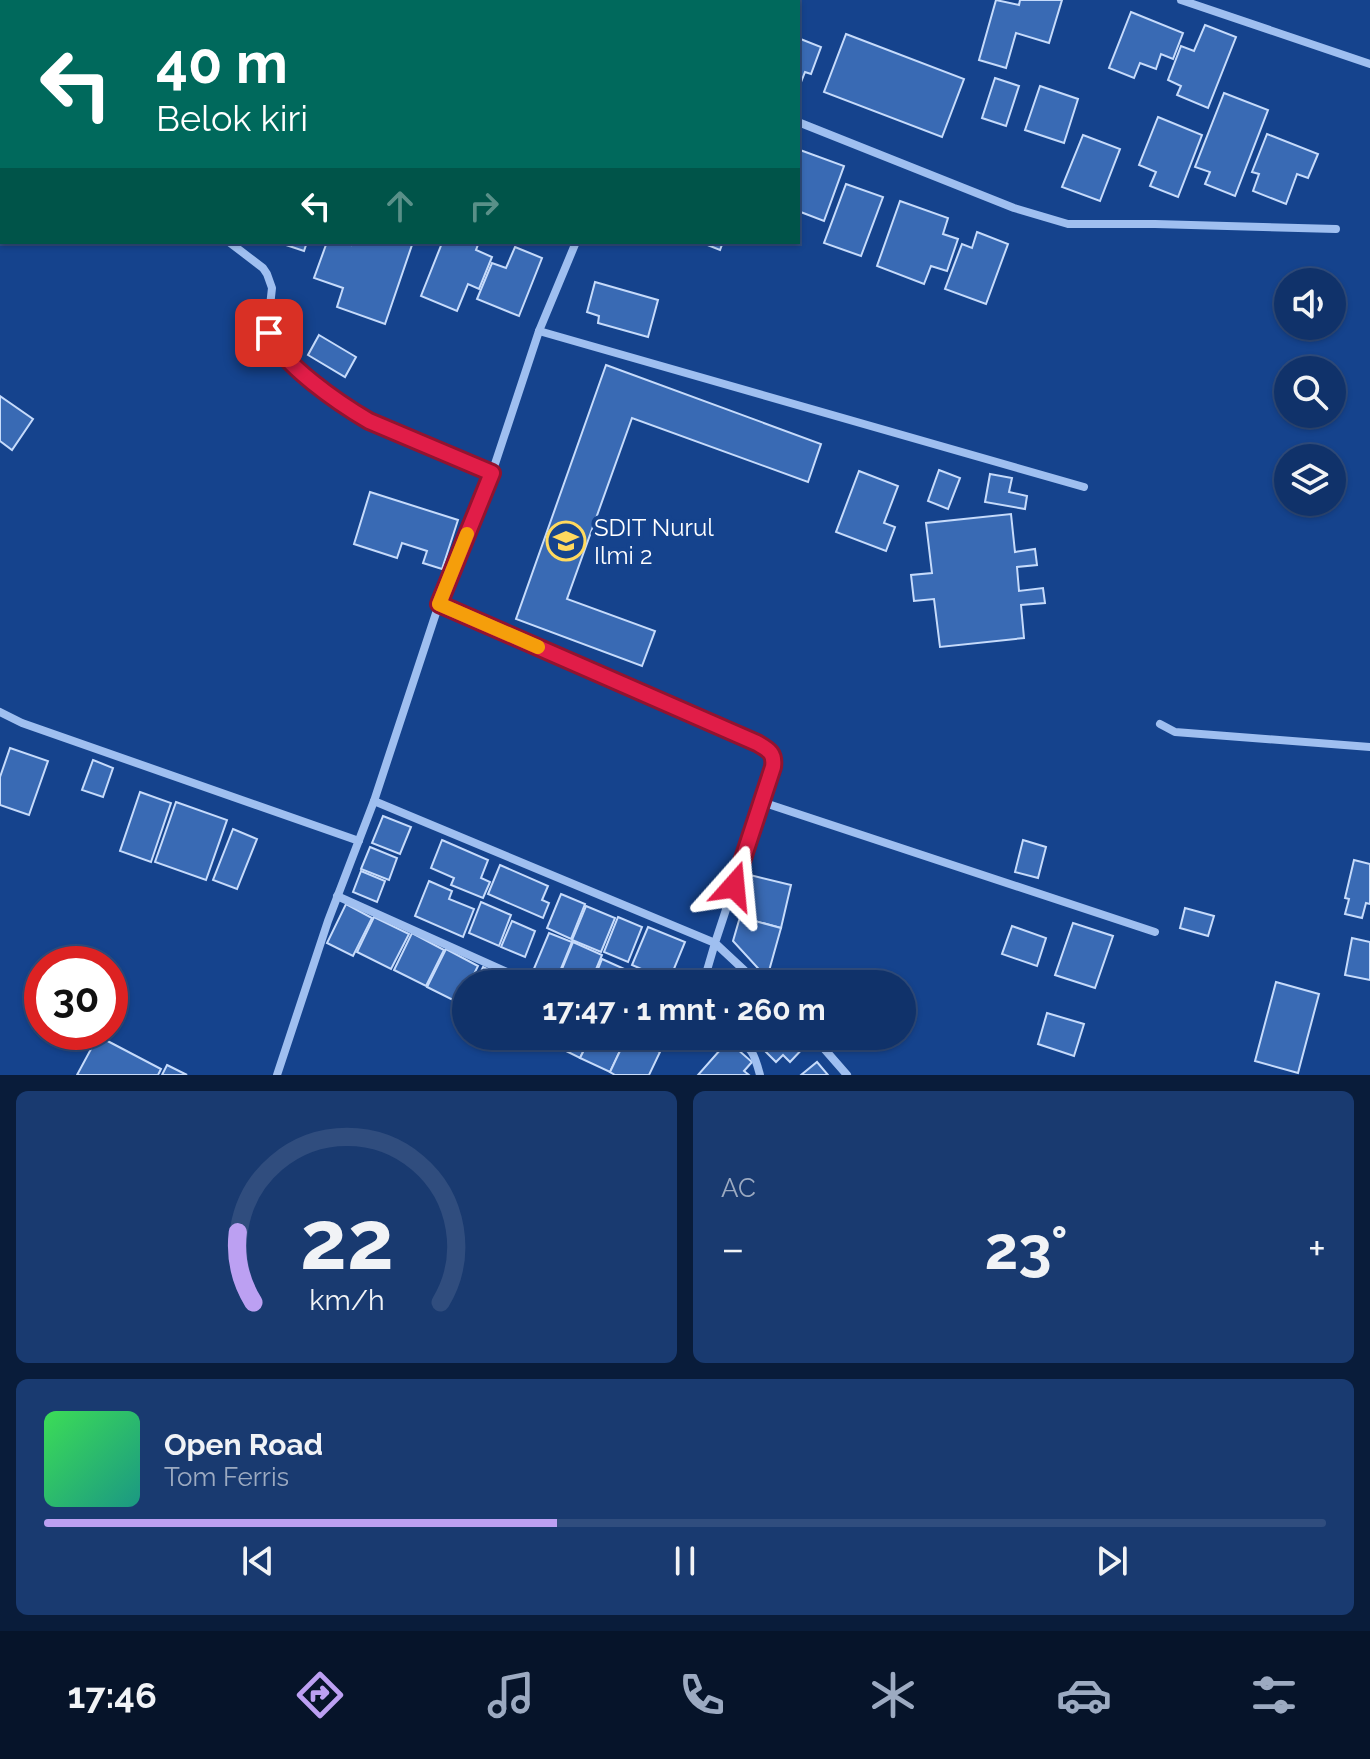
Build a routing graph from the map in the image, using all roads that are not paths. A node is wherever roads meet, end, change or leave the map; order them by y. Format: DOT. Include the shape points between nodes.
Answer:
graph roads {
  1 [pos="1181,0"];
  2 [pos="1370,64"];
  3 [pos="800,123"];
  4 [pos="1336,229"];
  5 [pos="232,244"];
  6 [pos="575,244"];
  7 [pos="539,331"];
  8 [pos="492,473"];
  9 [pos="1084,487"];
  10 [pos="439,604"];
  11 [pos="0,712"];
  12 [pos="1160,724"];
  13 [pos="1370,747"];
  14 [pos="374,801"];
  15 [pos="762,802"];
  16 [pos="359,841"];
  17 [pos="337,896"];
  18 [pos="1155,932"];
  19 [pos="715,943"];
  20 [pos="503,970"];
  21 [pos="707,970"];
  22 [pos="744,970"];
  23 [pos="752,1050"];
  24 [pos="825,1050"];
  25 [pos="277,1075"];
  26 [pos="760,1075"];
  27 [pos="847,1075"];
  1 -- 2 [label="street"];
  3 -- 4 [label="street" via="1014,208 1068,224"];
  5 -- 8 [label="street" via="267,274 272,288 269,333 294,365 369,421"];
  6 -- 7 [label="street"];
  7 -- 8 [label="street"];
  7 -- 9 [label="street"];
  8 -- 10 [label="street"];
  10 -- 14 [label="street"];
  10 -- 15 [label="street" via="769,750 773,767"];
  11 -- 16 [label="street"];
  12 -- 13 [label="street" via="1175,732"];
  14 -- 16 [label="street"];
  14 -- 19 [label="street"];
  15 -- 18 [label="street"];
  15 -- 19 [label="street"];
  16 -- 17 [label="street"];
  17 -- 20 [label="street"];
  17 -- 25 [label="street"];
  19 -- 21 [label="street"];
  19 -- 22 [label="street"];
  23 -- 26 [label="street"];
  24 -- 27 [label="street"];
}
